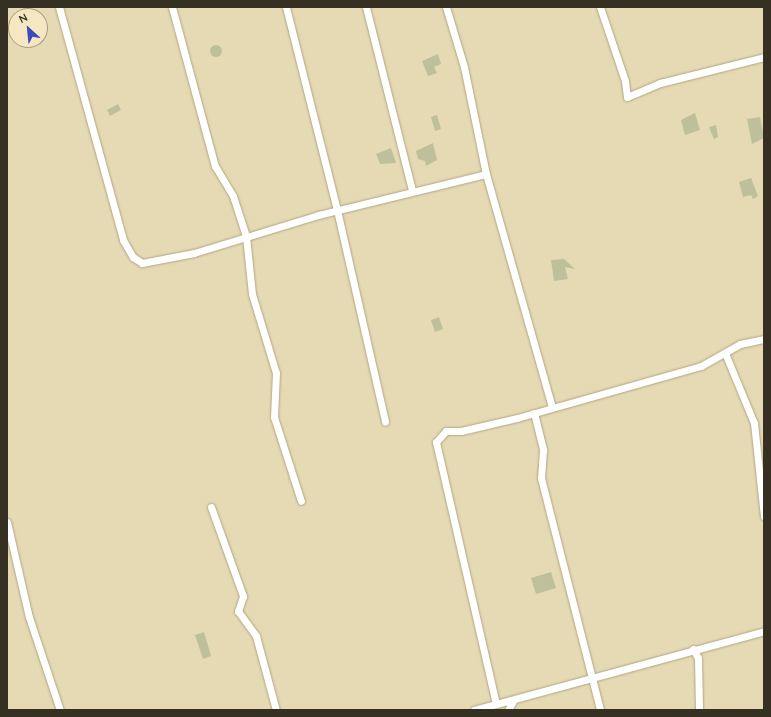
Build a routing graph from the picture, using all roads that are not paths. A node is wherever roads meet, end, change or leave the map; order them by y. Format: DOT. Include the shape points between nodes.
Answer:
graph roads {
  1 [pos="59,7"];
  2 [pos="172,7"];
  3 [pos="286,7"];
  4 [pos="366,7"];
  5 [pos="446,7"];
  6 [pos="600,7"];
  7 [pos="764,57"];
  8 [pos="486,174"];
  9 [pos="412,190"];
  10 [pos="338,210"];
  11 [pos="246,236"];
  12 [pos="764,339"];
  13 [pos="725,353"];
  14 [pos="552,407"];
  15 [pos="534,413"];
  16 [pos="385,422"];
  17 [pos="301,501"];
  18 [pos="211,507"];
  19 [pos="764,516"];
  20 [pos="7,522"];
  21 [pos="764,631"];
  22 [pos="693,650"];
  23 [pos="593,677"];
  24 [pos="513,701"];
  25 [pos="496,704"];
  26 [pos="60,710"];
  27 [pos="276,710"];
  28 [pos="474,710"];
  29 [pos="508,710"];
  30 [pos="600,710"];
  31 [pos="699,710"];
  1 -- 11 [label="street" via="123,240 133,257 142,263 158,262"];
  2 -- 11 [label="street" via="215,166 233,196"];
  3 -- 10 [label="street"];
  4 -- 9 [label="street"];
  5 -- 8 [label="street" via="464,67"];
  6 -- 7 [label="street" via="625,81 627,97 646,87"];
  8 -- 9 [label="street"];
  8 -- 14 [label="street"];
  9 -- 10 [label="street"];
  10 -- 11 [label="street"];
  10 -- 16 [label="street"];
  11 -- 17 [label="street" via="252,294 276,373 274,417"];
  12 -- 13 [label="street" via="740,344"];
  13 -- 14 [label="street" via="701,366"];
  13 -- 19 [label="street" via="754,423"];
  14 -- 15 [label="street"];
  15 -- 23 [label="street" via="543,450 540,472 544,494"];
  15 -- 25 [label="street" via="461,431 446,430 436,442"];
  18 -- 27 [label="street" via="243,596 238,611 256,636"];
  20 -- 26 [label="street" via="29,617"];
  21 -- 22 [label="street"];
  22 -- 23 [label="street"];
  22 -- 31 [label="street" via="698,658"];
  23 -- 24 [label="street"];
  23 -- 30 [label="street"];
  24 -- 25 [label="street"];
  24 -- 29 [label="street"];
  25 -- 28 [label="street"];
}
